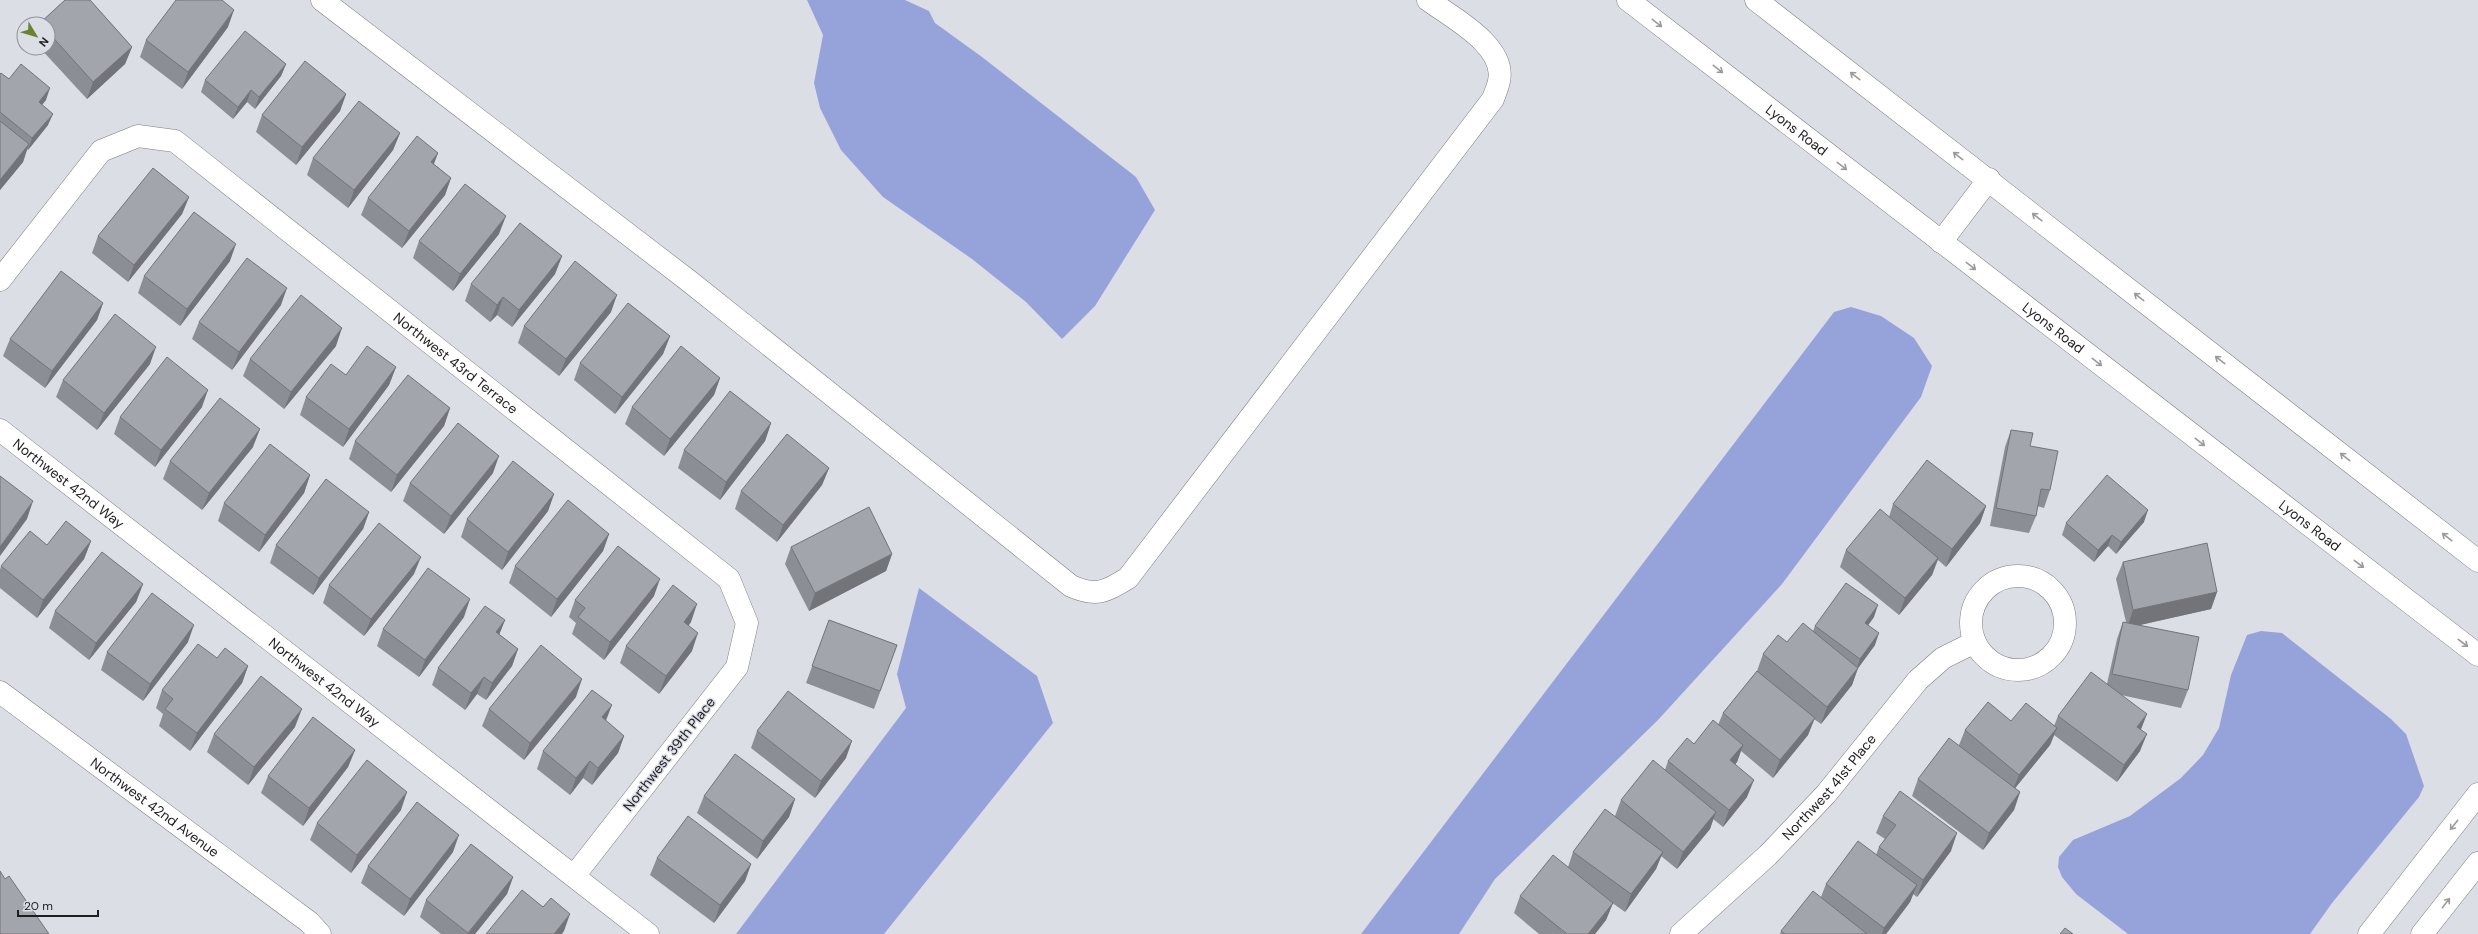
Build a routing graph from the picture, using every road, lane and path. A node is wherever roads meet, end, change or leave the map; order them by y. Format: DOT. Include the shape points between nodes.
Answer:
graph roads {
  1 [pos="322,0"];
  2 [pos="1428,0"];
  3 [pos="1628,0"];
  4 [pos="1756,0"];
  5 [pos="1989,179"];
  6 [pos="1941,242"];
  7 [pos="0,280"];
  8 [pos="0,430"];
  9 [pos="2478,561"];
  10 [pos="747,623"];
  11 [pos="1975,642"];
  12 [pos="2478,655"];
  13 [pos="0,692"];
  14 [pos="2478,794"];
  15 [pos="2478,863"];
  16 [pos="574,876"];
  17 [pos="310,930"];
  18 [pos="337,934"];
  19 [pos="648,934"];
  20 [pos="1681,934"];
  21 [pos="2369,934"];
  22 [pos="2422,934"];
  1 -- 2 [label="street" via="688,281 1071,586 1086,592 1107,591 1128,578 1493,99 1499,80 1499,67 1492,50 1477,35"];
  3 -- 6 [label="street, Lyons Road, one-way"];
  5 -- 4 [label="street, one-way"];
  5 -- 6 [label="street"];
  9 -- 5 [label="street, one-way"];
  6 -- 12 [label="street, Lyons Road, one-way"];
  7 -- 10 [label="street, Northwest 43rd Terrace" via="101,151 138,136 175,141 729,579"];
  8 -- 16 [label="street, Northwest 42nd Way"];
  10 -- 16 [label="street, Northwest 39th Place" via="737,667"];
  11 -- 11 [label="street" via="1983,656 1996,666 2028,670 2043,664 2055,653 2064,634 2064,608 2045,584 2032,578 2017,576 2002,579 1978,598 1971,627"];
  11 -- 20 [label="street, Northwest 41st Place" via="1943,658 1918,680 1826,794 1768,855"];
  13 -- 17 [label="street, Northwest 42nd Avenue"];
  14 -- 21 [label="street, one-way"];
  22 -- 15 [label="street, one-way"];
  16 -- 19 [label="street, Northwest 42nd Way"];
  17 -- 18 [label="street, Northwest 42nd Avenue"];
}
